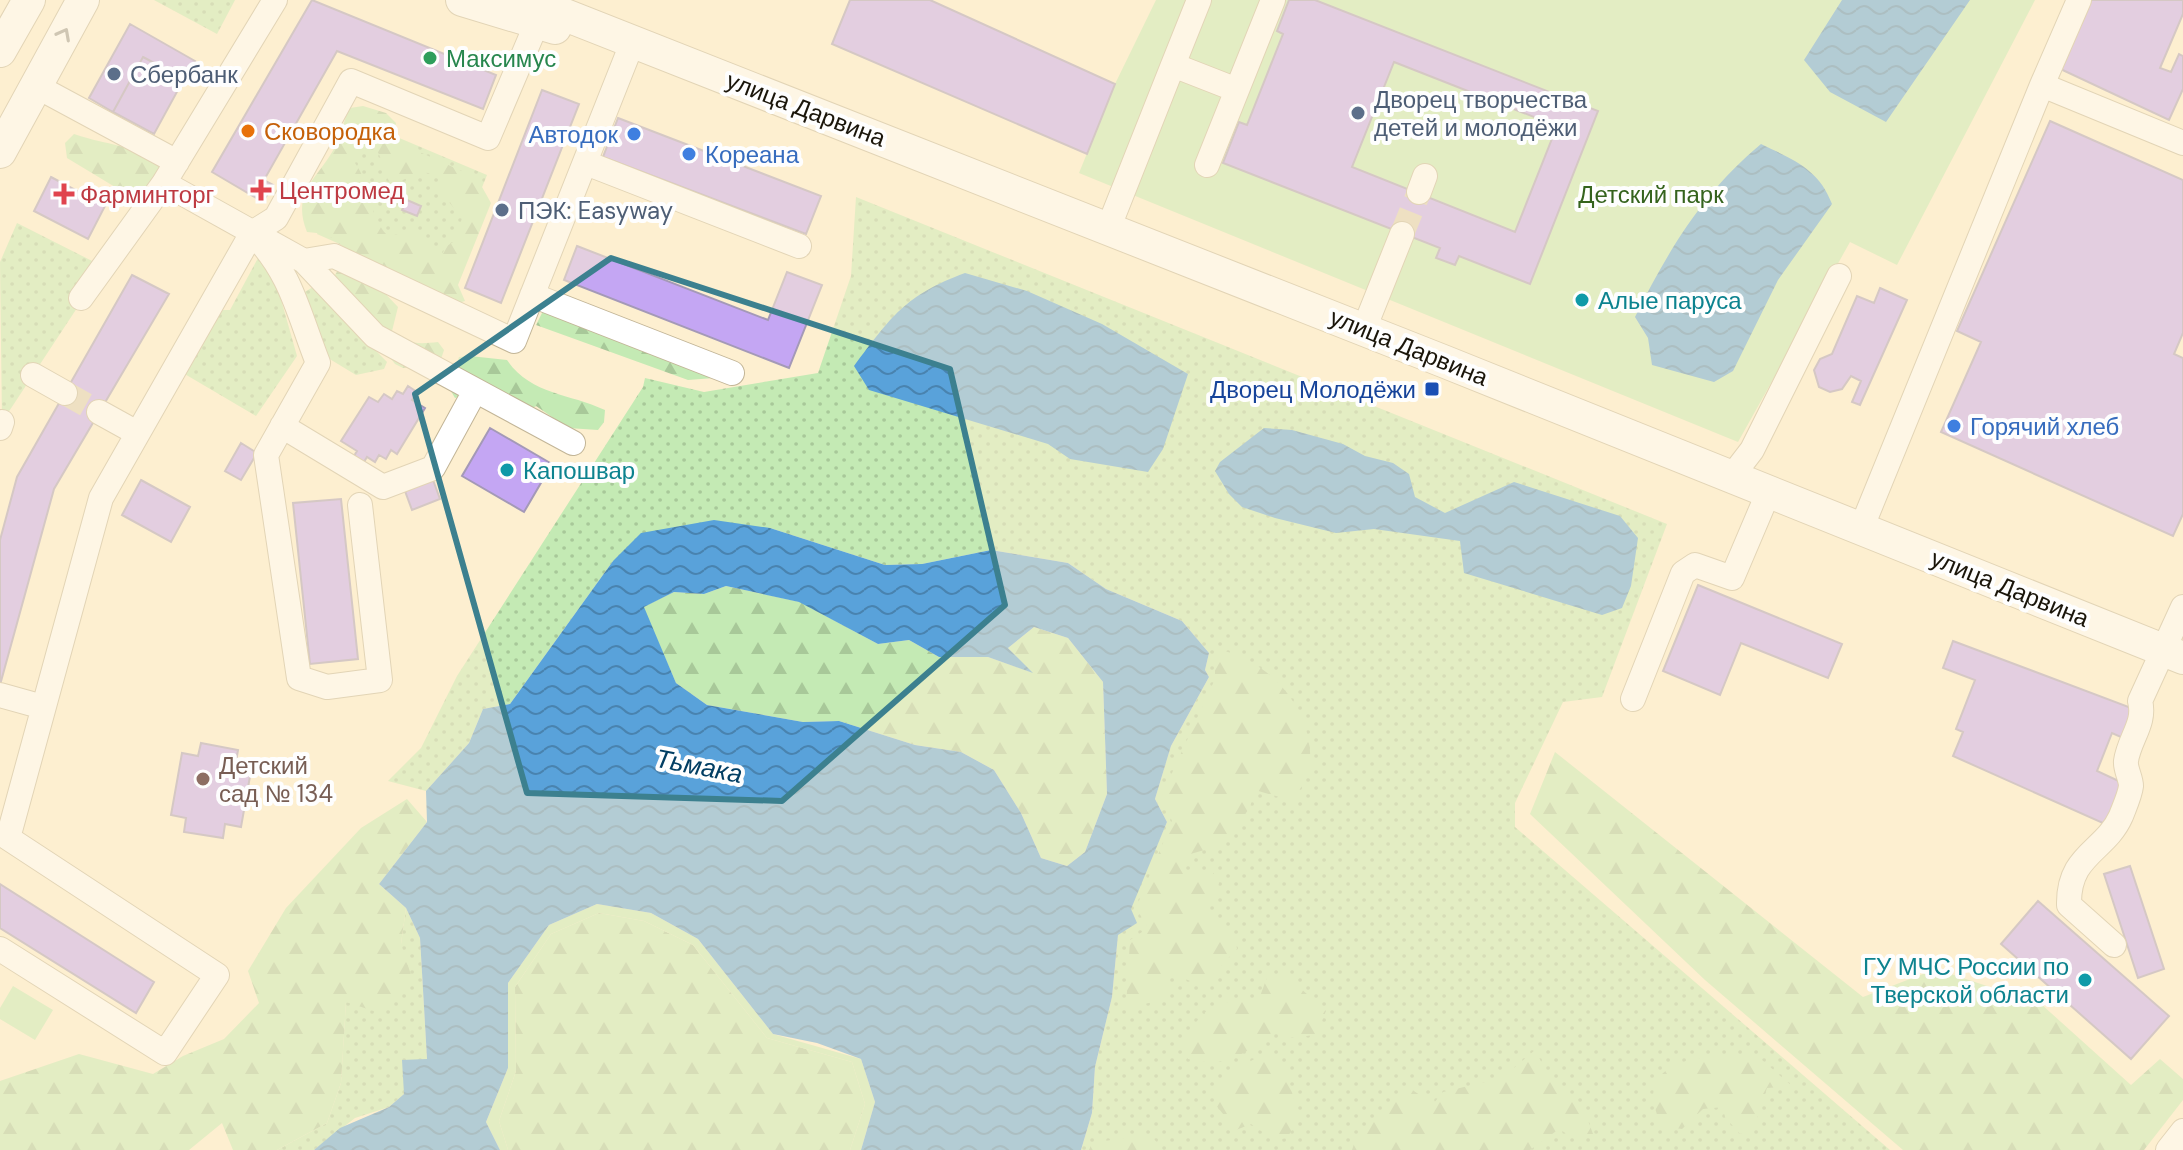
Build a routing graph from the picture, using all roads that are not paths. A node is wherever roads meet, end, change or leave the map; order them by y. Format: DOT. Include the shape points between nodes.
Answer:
graph roads {
  1 [pos="29,0"];
  2 [pos="83,0"];
  3 [pos="275,0"];
  4 [pos="462,0"];
  5 [pos="1199,0"];
  6 [pos="1273,0"];
  7 [pos="2079,0"];
  8 [pos="532,12"];
  9 [pos="633,41"];
  10 [pos="0,51"];
  11 [pos="1173,65"];
  12 [pos="2042,85"];
  13 [pos="36,86"];
  14 [pos="1237,90"];
  15 [pos="2182,138"];
  16 [pos="0,152"];
  17 [pos="586,163"];
  18 [pos="1207,165"];
  19 [pos="170,172"];
  20 [pos="1108,229"];
  21 [pos="252,233"];
  22 [pos="1402,234"];
  23 [pos="799,246"];
  24 [pos="304,261"];
  25 [pos="1839,276"];
  26 [pos="532,295"];
  27 [pos="81,298"];
  28 [pos="1364,329"];
  29 [pos="732,373"];
  30 [pos="33,375"];
  31 [pos="475,391"];
  32 [pos="65,393"];
  33 [pos="99,412"];
  34 [pos="282,426"];
  35 [pos="137,433"];
  36 [pos="573,443"];
  37 [pos="1732,476"];
  38 [pos="1769,491"];
  39 [pos="360,505"];
  40 [pos="1861,529"];
  41 [pos="2183,607"];
  42 [pos="2173,654"];
  43 [pos="0,695"];
  44 [pos="1633,699"];
  45 [pos="43,707"];
  46 [pos="2114,945"];
  47 [pos="0,949"];
  48 [pos="2183,1131"];
  49 [pos="2168,1150"];
  1 -- 10 [label="main road"];
  13 -- 2 [label="main road, one-way"];
  3 -- 19 [label="lane"];
  4 -- 8 [label="main road, улица Дарвина"];
  5 -- 11 [label="lane"];
  6 -- 14 [label="lane"];
  7 -- 12 [label="lane"];
  8 -- 9 [label="main road, улица Дарвина"];
  8 -- 21 [label="lane" via="488,138 351,81 276,218"];
  9 -- 17 [label="lane"];
  9 -- 20 [label="main road, улица Дарвина"];
  11 -- 14 [label="lane"];
  11 -- 20 [label="lane"];
  12 -- 15 [label="lane"];
  12 -- 40 [label="lane"];
  13 -- 16 [label="main road"];
  13 -- 19 [label="lane"];
  14 -- 18 [label="lane"];
  17 -- 23 [label="lane"];
  17 -- 26 [label="lane"];
  19 -- 21 [label="lane"];
  19 -- 27 [label="lane"];
  20 -- 28 [label="main road, улица Дарвина"];
  21 -- 24 [label="lane"];
  21 -- 34 [label="lane" via="286,276 318,363"];
  21 -- 35 [label="lane"];
  22 -- 28 [label="lane"];
  24 -- 26 [label="lane" via="334,256 514,341"];
  24 -- 31 [label="lane" via="375,336"];
  25 -- 37 [label="lane" via="1752,450"];
  26 -- 29 [label="lane"];
  28 -- 37 [label="main road, улица Дарвина"];
  30 -- 32 [label="lane"];
  31 -- 34 [label="lane" via="433,468 383,487"];
  31 -- 36 [label="lane"];
  33 -- 35 [label="lane"];
  34 -- 39 [label="lane" via="266,455 299,678 327,687 380,680"];
  35 -- 45 [label="lane" via="101,498"];
  37 -- 38 [label="main road, улица Дарвина"];
  38 -- 40 [label="main road, улица Дарвина"];
  38 -- 44 [label="lane" via="1732,578 1695,565 1683,573"];
  40 -- 42 [label="main road, улица Дарвина"];
  41 -- 42 [label="lane"];
  42 -- 46 [label="lane" via="2140,701 2143,713 2126,762 2131,786 2120,818 2108,838 2086,854 2068,890 2069,905"];
  43 -- 45 [label="lane"];
  45 -- 47 [label="lane" via="8,838 217,975 165,1053"];
  48 -- 49 [label="lane"];
}
